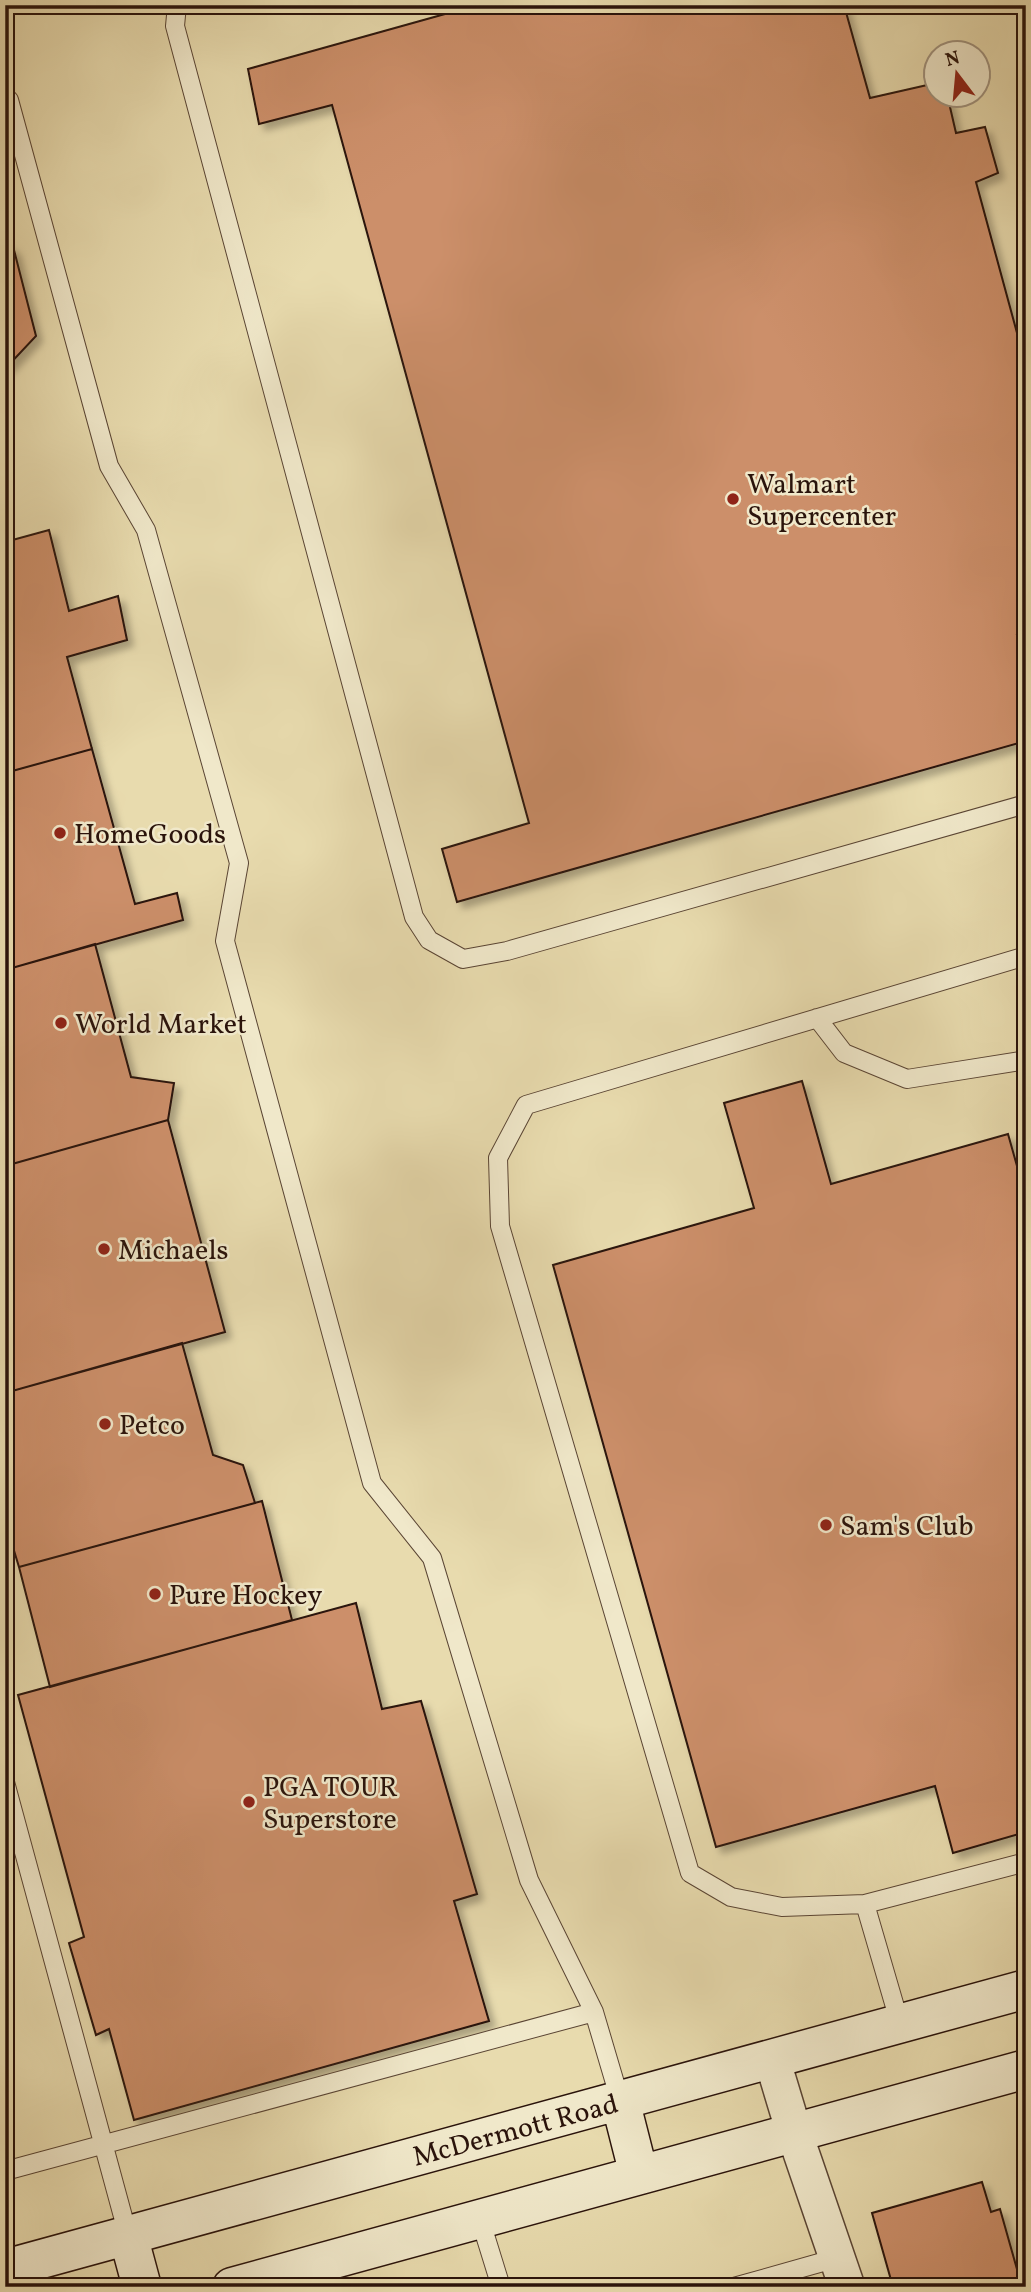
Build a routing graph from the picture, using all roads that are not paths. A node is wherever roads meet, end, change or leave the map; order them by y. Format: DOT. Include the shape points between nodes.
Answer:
graph roads {
  1 [pos="177,5"];
  2 [pos="5,96"];
  3 [pos="1026,804"];
  4 [pos="1026,956"];
  5 [pos="817,1018"];
  6 [pos="1026,1060"];
  7 [pos="5,1782"];
  8 [pos="1026,1862"];
  9 [pos="865,1904"];
  10 [pos="1026,1989"];
  11 [pos="594,2012"];
  12 [pos="900,2024"];
  13 [pos="772,2059"];
  14 [pos="1026,2069"];
  15 [pos="620,2100"];
  16 [pos="794,2132"];
  17 [pos="103,2144"];
  18 [pos="5,2171"];
  19 [pos="639,2175"];
  20 [pos="480,2218"];
  21 [pos="128,2235"];
  22 [pos="5,2269"];
  23 [pos="842,2272"];
  24 [pos="142,2287"];
  25 [pos="232,2287"];
  26 [pos="500,2287"];
  27 [pos="734,2287"];
  1 -- 3 [label="lane" via="174,26 414,917 429,940 463,959 506,951"];
  2 -- 11 [label="lane" via="109,466 146,530 239,863 225,941 373,1483 432,1558 529,1880"];
  4 -- 5 [label="lane"];
  5 -- 6 [label="lane" via="844,1053 907,1079"];
  5 -- 9 [label="lane" via="526,1105 498,1158 500,1226 690,1873 731,1897 782,1907"];
  7 -- 17 [label="lane"];
  8 -- 9 [label="lane"];
  9 -- 12 [label="lane"];
  10 -- 12 [label="main road, McDermott Road"];
  11 -- 15 [label="lane"];
  11 -- 17 [label="lane"];
  12 -- 13 [label="main road, McDermott Road"];
  13 -- 15 [label="main road, McDermott Road"];
  13 -- 16 [label="street"];
  14 -- 16 [label="main road"];
  15 -- 19 [label="main road"];
  15 -- 21 [label="main road, McDermott Road"];
  16 -- 19 [label="main road"];
  16 -- 23 [label="street"];
  17 -- 18 [label="lane"];
  17 -- 21 [label="lane"];
  19 -- 20 [label="main road"];
  20 -- 25 [label="main road"];
  20 -- 26 [label="lane"];
  21 -- 22 [label="main road, McDermott Road"];
  21 -- 24 [label="main road"];
  23 -- 27 [label="lane"];
}
